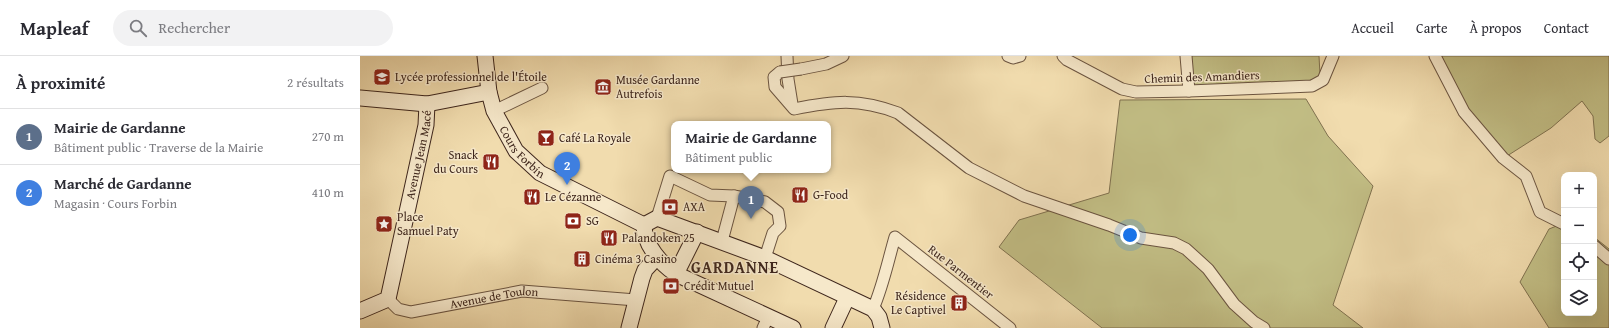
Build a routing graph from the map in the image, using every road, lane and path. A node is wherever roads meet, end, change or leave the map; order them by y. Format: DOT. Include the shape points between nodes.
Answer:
graph roads {
  1 [pos="485,56"];
  2 [pos="787,56"];
  3 [pos="843,56"];
  4 [pos="1008,56"];
  5 [pos="1020,56"];
  6 [pos="1063,56"];
  7 [pos="1186,56"];
  8 [pos="1333,56"];
  9 [pos="1435,56"];
  10 [pos="542,88"];
  11 [pos="489,92"];
  12 [pos="1189,92"];
  13 [pos="360,98"];
  14 [pos="427,104"];
  15 [pos="793,107"];
  16 [pos="494,111"];
  17 [pos="734,196"];
  18 [pos="651,222"];
  19 [pos="1561,222"];
  20 [pos="697,232"];
  21 [pos="722,241"];
  22 [pos="1597,249"];
  23 [pos="657,256"];
  24 [pos="765,258"];
  25 [pos="1609,259"];
  26 [pos="676,274"];
  27 [pos="847,298"];
  28 [pos="388,299"];
  29 [pos="636,300"];
  30 [pos="873,309"];
  31 [pos="360,311"];
  32 [pos="766,323"];
  33 [pos="629,328"];
  34 [pos="793,328"];
  35 [pos="833,328"];
  36 [pos="882,328"];
  37 [pos="1010,328"];
  38 [pos="1264,328"];
  1 -- 11 [label="main road, Cours Forbin"];
  2 -- 15 [label="street"];
  3 -- 15 [label="street, bridge" via="826,64 777,74 775,87"];
  4 -- 5 [label="street"];
  6 -- 12 [label="street, Chemin des Amandiers" via="1128,90"];
  7 -- 12 [label="street"];
  8 -- 12 [label="street, Chemin des Amandiers" via="1323,80 1312,86"];
  9 -- 19 [label="street" via="1464,112 1503,158 1526,176 1540,212"];
  10 -- 16 [label="street"];
  11 -- 14 [label="main road"];
  11 -- 16 [label="main road, Cours Forbin"];
  13 -- 14 [label="main road"];
  14 -- 28 [label="main road, Avenue Jean Macé" via="426,125"];
  15 -- 38 [label="street" via="846,101 884,108 898,114 969,168 1024,196 1141,238 1174,243 1186,249 1208,269 1234,304"];
  16 -- 18 [label="main road, Cours Forbin" via="516,150 540,173"];
  17 -- 18 [label="street" via="710,195 670,176"];
  17 -- 21 [label="street"];
  17 -- 24 [label="street" via="765,202 778,212 780,226 773,232"];
  18 -- 20 [label="main road, Cours Forbin"];
  18 -- 23 [label="main road" via="646,234"];
  20 -- 21 [label="main road, Cours Forbin"];
  20 -- 26 [label="main road"];
  21 -- 24 [label="main road, Cours Forbin"];
  22 -- 25 [label="street"];
  23 -- 26 [label="main road"];
  23 -- 29 [label="main road" via="645,270"];
  24 -- 27 [label="main road, Cours Forbin"];
  26 -- 32 [label="main road"];
  27 -- 30 [label="main road, Cours Forbin"];
  27 -- 35 [label="main road"];
  28 -- 29 [label="street, Avenue de Toulon" via="398,309 411,312 522,291"];
  28 -- 31 [label="main road"];
  29 -- 33 [label="main road"];
  30 -- 36 [label="main road" via="880,317"];
  30 -- 37 [label="street, Rue Parmentier" via="880,293 895,237"];
  32 -- 34 [label="main road"];
}
